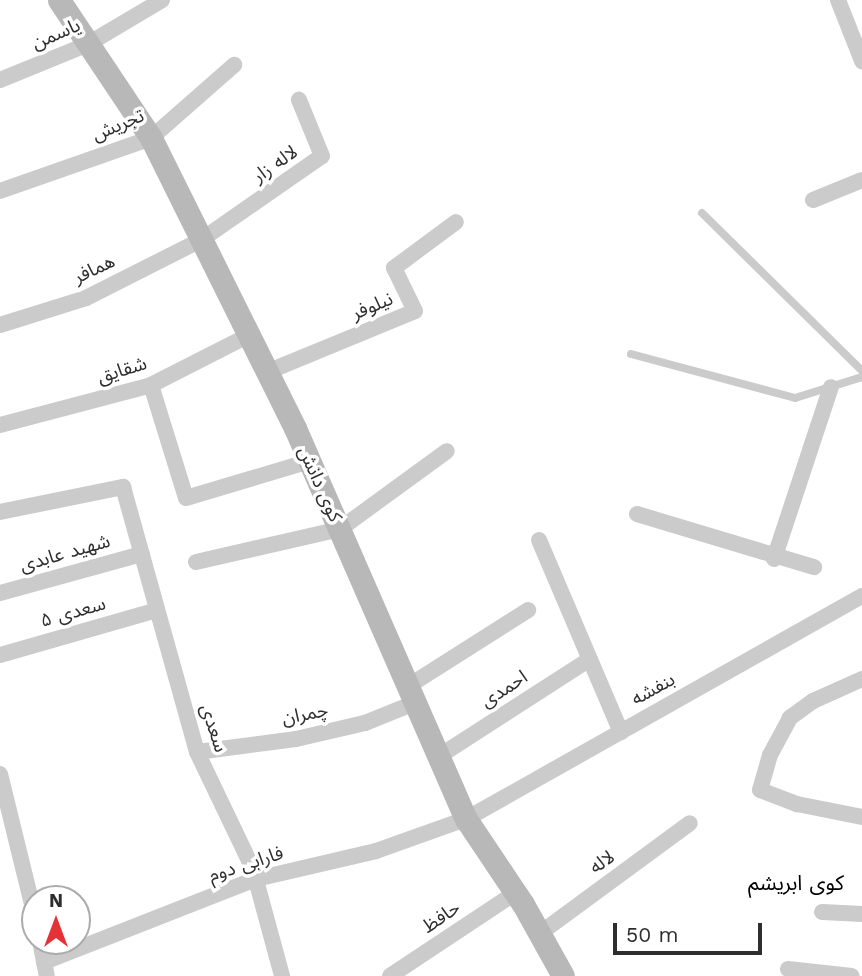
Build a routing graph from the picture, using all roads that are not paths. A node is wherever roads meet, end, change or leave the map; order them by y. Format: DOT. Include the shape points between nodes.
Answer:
graph roads {
  1 [pos="59,0"];
  2 [pos="162,0"];
  3 [pos="838,0"];
  4 [pos="88,44"];
  5 [pos="862,61"];
  6 [pos="233,65"];
  7 [pos="0,80"];
  8 [pos="299,100"];
  9 [pos="151,138"];
  10 [pos="862,180"];
  11 [pos="0,191"];
  12 [pos="813,200"];
  13 [pos="702,213"];
  14 [pos="456,222"];
  15 [pos="201,240"];
  16 [pos="0,326"];
  17 [pos="249,335"];
  18 [pos="631,354"];
  19 [pos="862,371"];
  20 [pos="267,372"];
  21 [pos="862,377"];
  22 [pos="151,384"];
  23 [pos="831,387"];
  24 [pos="0,425"];
  25 [pos="447,451"];
  26 [pos="310,461"];
  27 [pos="0,512"];
  28 [pos="637,514"];
  29 [pos="340,529"];
  30 [pos="539,540"];
  31 [pos="142,554"];
  32 [pos="774,559"];
  33 [pos="197,562"];
  34 [pos="814,567"];
  35 [pos="0,593"];
  36 [pos="862,596"];
  37 [pos="157,610"];
  38 [pos="528,610"];
  39 [pos="0,655"];
  40 [pos="590,659"];
  41 [pos="862,679"];
  42 [pos="413,694"];
  43 [pos="621,732"];
  44 [pos="197,752"];
  45 [pos="441,755"];
  46 [pos="0,774"];
  47 [pos="862,817"];
  48 [pos="466,819"];
  49 [pos="690,823"];
  50 [pos="256,879"];
  51 [pos="27,885"];
  52 [pos="515,893"];
  53 [pos="822,912"];
  54 [pos="862,914"];
  55 [pos="539,934"];
  56 [pos="45,969"];
  57 [pos="788,969"];
  58 [pos="282,975"];
  59 [pos="390,976"];
  60 [pos="563,976"];
  61 [pos="852,976"];
  1 -- 4 [label="street, کوی دانش"];
  2 -- 4 [label="street, یاسمن"];
  3 -- 5 [label="street"];
  4 -- 7 [label="street, یاسمن"];
  4 -- 9 [label="street, کوی دانش"];
  6 -- 9 [label="street, تجریش"];
  8 -- 15 [label="street, لاله زار" via="322,156"];
  9 -- 11 [label="street, تجریش"];
  9 -- 15 [label="street, کوی دانش"];
  10 -- 12 [label="street"];
  13 -- 19 [label="lane"];
  14 -- 20 [label="street, نیلوفر" via="394,268 415,311"];
  15 -- 16 [label="street, همافر" via="86,298"];
  15 -- 17 [label="street, کوی دانش"];
  17 -- 20 [label="street, کوی دانش"];
  17 -- 22 [label="street, شقایق"];
  18 -- 23 [label="lane" via="794,398"];
  20 -- 26 [label="street, کوی دانش"];
  21 -- 23 [label="lane"];
  22 -- 24 [label="street, شقایق"];
  22 -- 26 [label="street" via="186,498"];
  23 -- 32 [label="street"];
  25 -- 29 [label="street"];
  26 -- 29 [label="street, کوی دانش"];
  27 -- 31 [label="street, سعدی" via="124,487"];
  28 -- 32 [label="street"];
  29 -- 33 [label="street"];
  29 -- 42 [label="street, کوی دانش"];
  30 -- 40 [label="street"];
  31 -- 35 [label="street, شهید عابدی"];
  31 -- 37 [label="street, سعدی"];
  32 -- 34 [label="street"];
  36 -- 43 [label="street, بنفشه"];
  37 -- 39 [label="street, سعدی ۵"];
  37 -- 44 [label="street, سعدی"];
  38 -- 42 [label="street, چمران"];
  40 -- 43 [label="street"];
  40 -- 45 [label="street, احمدی"];
  41 -- 47 [label="street" via="813,701 790,718 769,755 760,790 797,804"];
  42 -- 44 [label="street, چمران" via="365,723"];
  42 -- 45 [label="street, کوی دانش"];
  43 -- 48 [label="street, بنفشه"];
  44 -- 50 [label="street, سعدی"];
  45 -- 48 [label="street, کوی دانش"];
  46 -- 51 [label="street"];
  48 -- 50 [label="street, فارابی دوم" via="376,851"];
  48 -- 52 [label="street, کوی دانش"];
  49 -- 55 [label="street, لاله"];
  50 -- 56 [label="street, فارابی دوم"];
  50 -- 58 [label="street, سعدی"];
  52 -- 55 [label="street, کوی دانش"];
  52 -- 59 [label="street, حافظ"];
  53 -- 54 [label="street"];
  55 -- 60 [label="street, کوی دانش"];
  57 -- 61 [label="street"];
}
